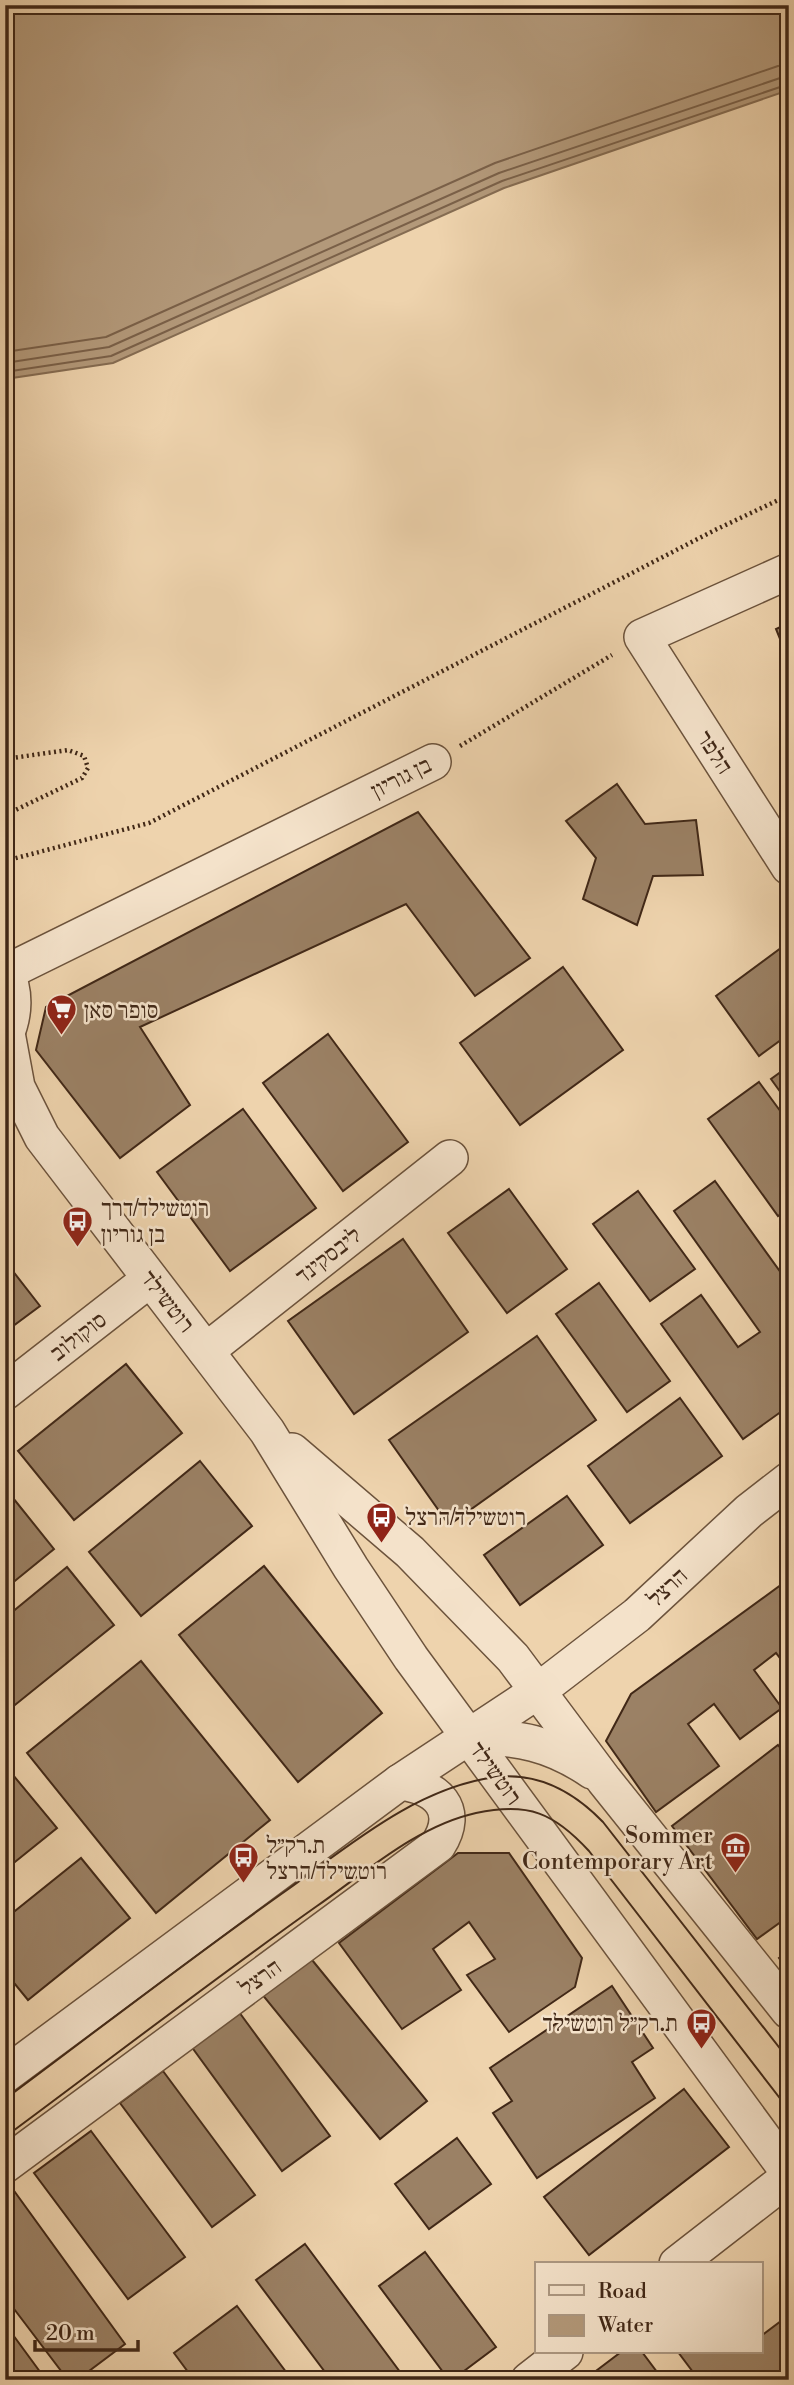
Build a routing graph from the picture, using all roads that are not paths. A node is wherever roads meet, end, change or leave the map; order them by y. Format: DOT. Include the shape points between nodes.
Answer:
graph roads {
  1 [pos="789,571"];
  2 [pos="433,762"];
  3 [pos="789,867"];
  4 [pos="6,971"];
  5 [pos="6,1035"];
  6 [pos="5,1110"];
  7 [pos="42,1137"];
  8 [pos="450,1158"];
  9 [pos="150,1279"];
  10 [pos="206,1351"];
  11 [pos="5,1392"];
  12 [pos="267,1431"];
  13 [pos="789,1480"];
  14 [pos="538,1691"];
  15 [pos="470,1737"];
  16 [pos="604,1780"];
  17 [pos="400,1782"];
  18 [pos="789,2011"];
  19 [pos="5,2075"];
  20 [pos="5,2165"];
  21 [pos="789,2175"];
  22 [pos="680,2262"];
  23 [pos="562,2354"];
  24 [pos="529,2380"];
  1 -- 3 [label="street, הלפר" via="642,637"];
  2 -- 4 [label="street, בן גוריון"];
  4 -- 5 [label="street" via="14,996"];
  5 -- 7 [label="street, רוטשילד" via="17,1087"];
  6 -- 7 [label="street, רוטשילד"];
  7 -- 9 [label="street, רוטשילד"];
  8 -- 10 [label="street, ליבסקינד"];
  9 -- 10 [label="street, רוטשילד"];
  9 -- 11 [label="street, סוקולוב"];
  10 -- 12 [label="street, רוטשילד"];
  12 -- 14 [label="street, רוטשילד" via="410,1552 513,1658"];
  12 -- 15 [label="street, רוטשילד" via="403,1647"];
  13 -- 14 [label="street, הרצל" via="637,1615"];
  14 -- 15 [label="street, הרצל"];
  14 -- 16 [label="street, רוטשילד"];
  15 -- 16 [label="street" via="538,1743 571,1756"];
  15 -- 17 [label="street, הרצל"];
  15 -- 21 [label="street, רוטשילד"];
  16 -- 18 [label="street, רוטשילד"];
  17 -- 19 [label="street, הרצל"];
  17 -- 20 [label="street, הרצל" via="421,1785 436,1794 448,1821 438,1845"];
  21 -- 22 [label="street"];
  23 -- 24 [label="street"];
}
